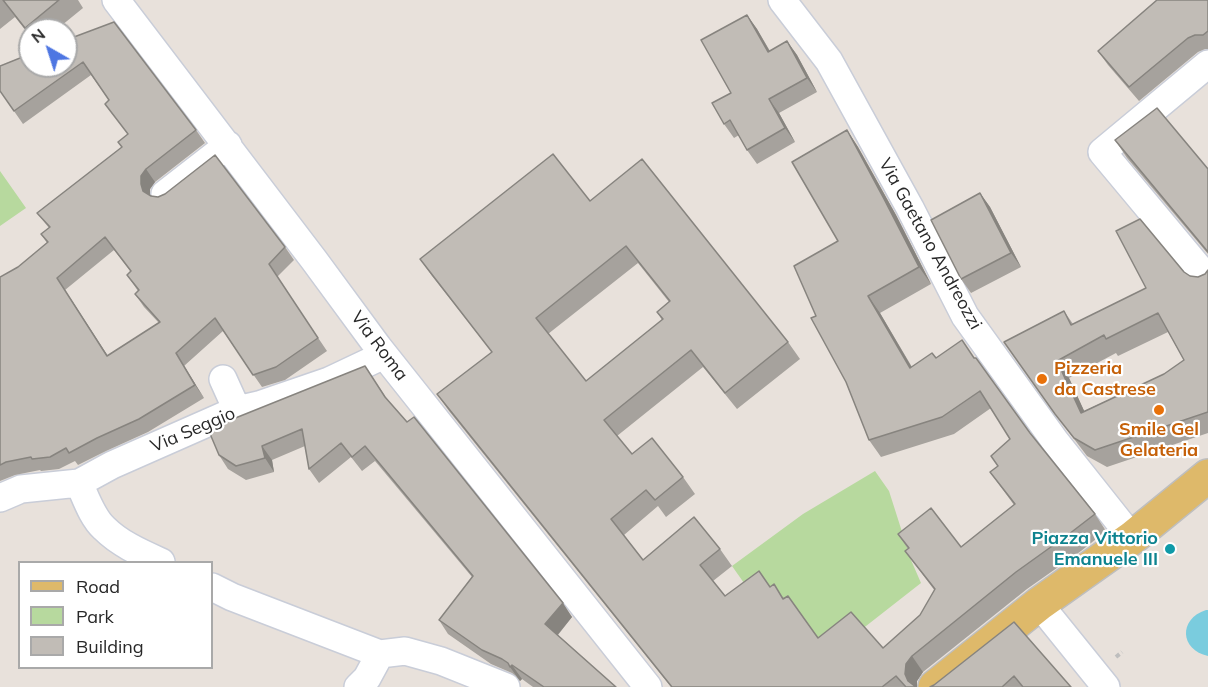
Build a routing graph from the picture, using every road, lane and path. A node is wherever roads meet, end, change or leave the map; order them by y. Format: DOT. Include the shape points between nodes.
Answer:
graph roads {
  1 [pos="116,0"];
  2 [pos="782,0"];
  3 [pos="1208,64"];
  4 [pos="228,146"];
  5 [pos="165,194"];
  6 [pos="1208,279"];
  7 [pos="384,355"];
  8 [pos="223,379"];
  9 [pos="237,410"];
  10 [pos="1208,476"];
  11 [pos="79,483"];
  12 [pos="0,498"];
  13 [pos="1132,538"];
  14 [pos="159,561"];
  15 [pos="213,588"];
  16 [pos="1039,604"];
  17 [pos="380,654"];
  18 [pos="363,682"];
  19 [pos="506,687"];
  20 [pos="648,687"];
  21 [pos="935,687"];
  22 [pos="1106,687"];
  1 -- 4 [label="street, Via Roma"];
  2 -- 13 [label="street, Via Gaetano Andreozzi" via="829,61 965,315 1055,441"];
  3 -- 6 [label="street" via="1102,152"];
  4 -- 5 [label="street"];
  4 -- 7 [label="street, Via Roma"];
  7 -- 9 [label="street, Via Seggio" via="329,381"];
  7 -- 20 [label="street, Via Roma"];
  8 -- 9 [label="street"];
  9 -- 11 [label="street, Via Seggio"];
  10 -- 13 [label="main road"];
  11 -- 12 [label="street, Via Seggio" via="21,489"];
  11 -- 14 [label="street" via="104,528 130,548"];
  13 -- 16 [label="main road"];
  15 -- 17 [label="street"];
  16 -- 21 [label="main road"];
  16 -- 22 [label="street"];
  17 -- 18 [label="street"];
  17 -- 19 [label="street" via="405,651"];
}
